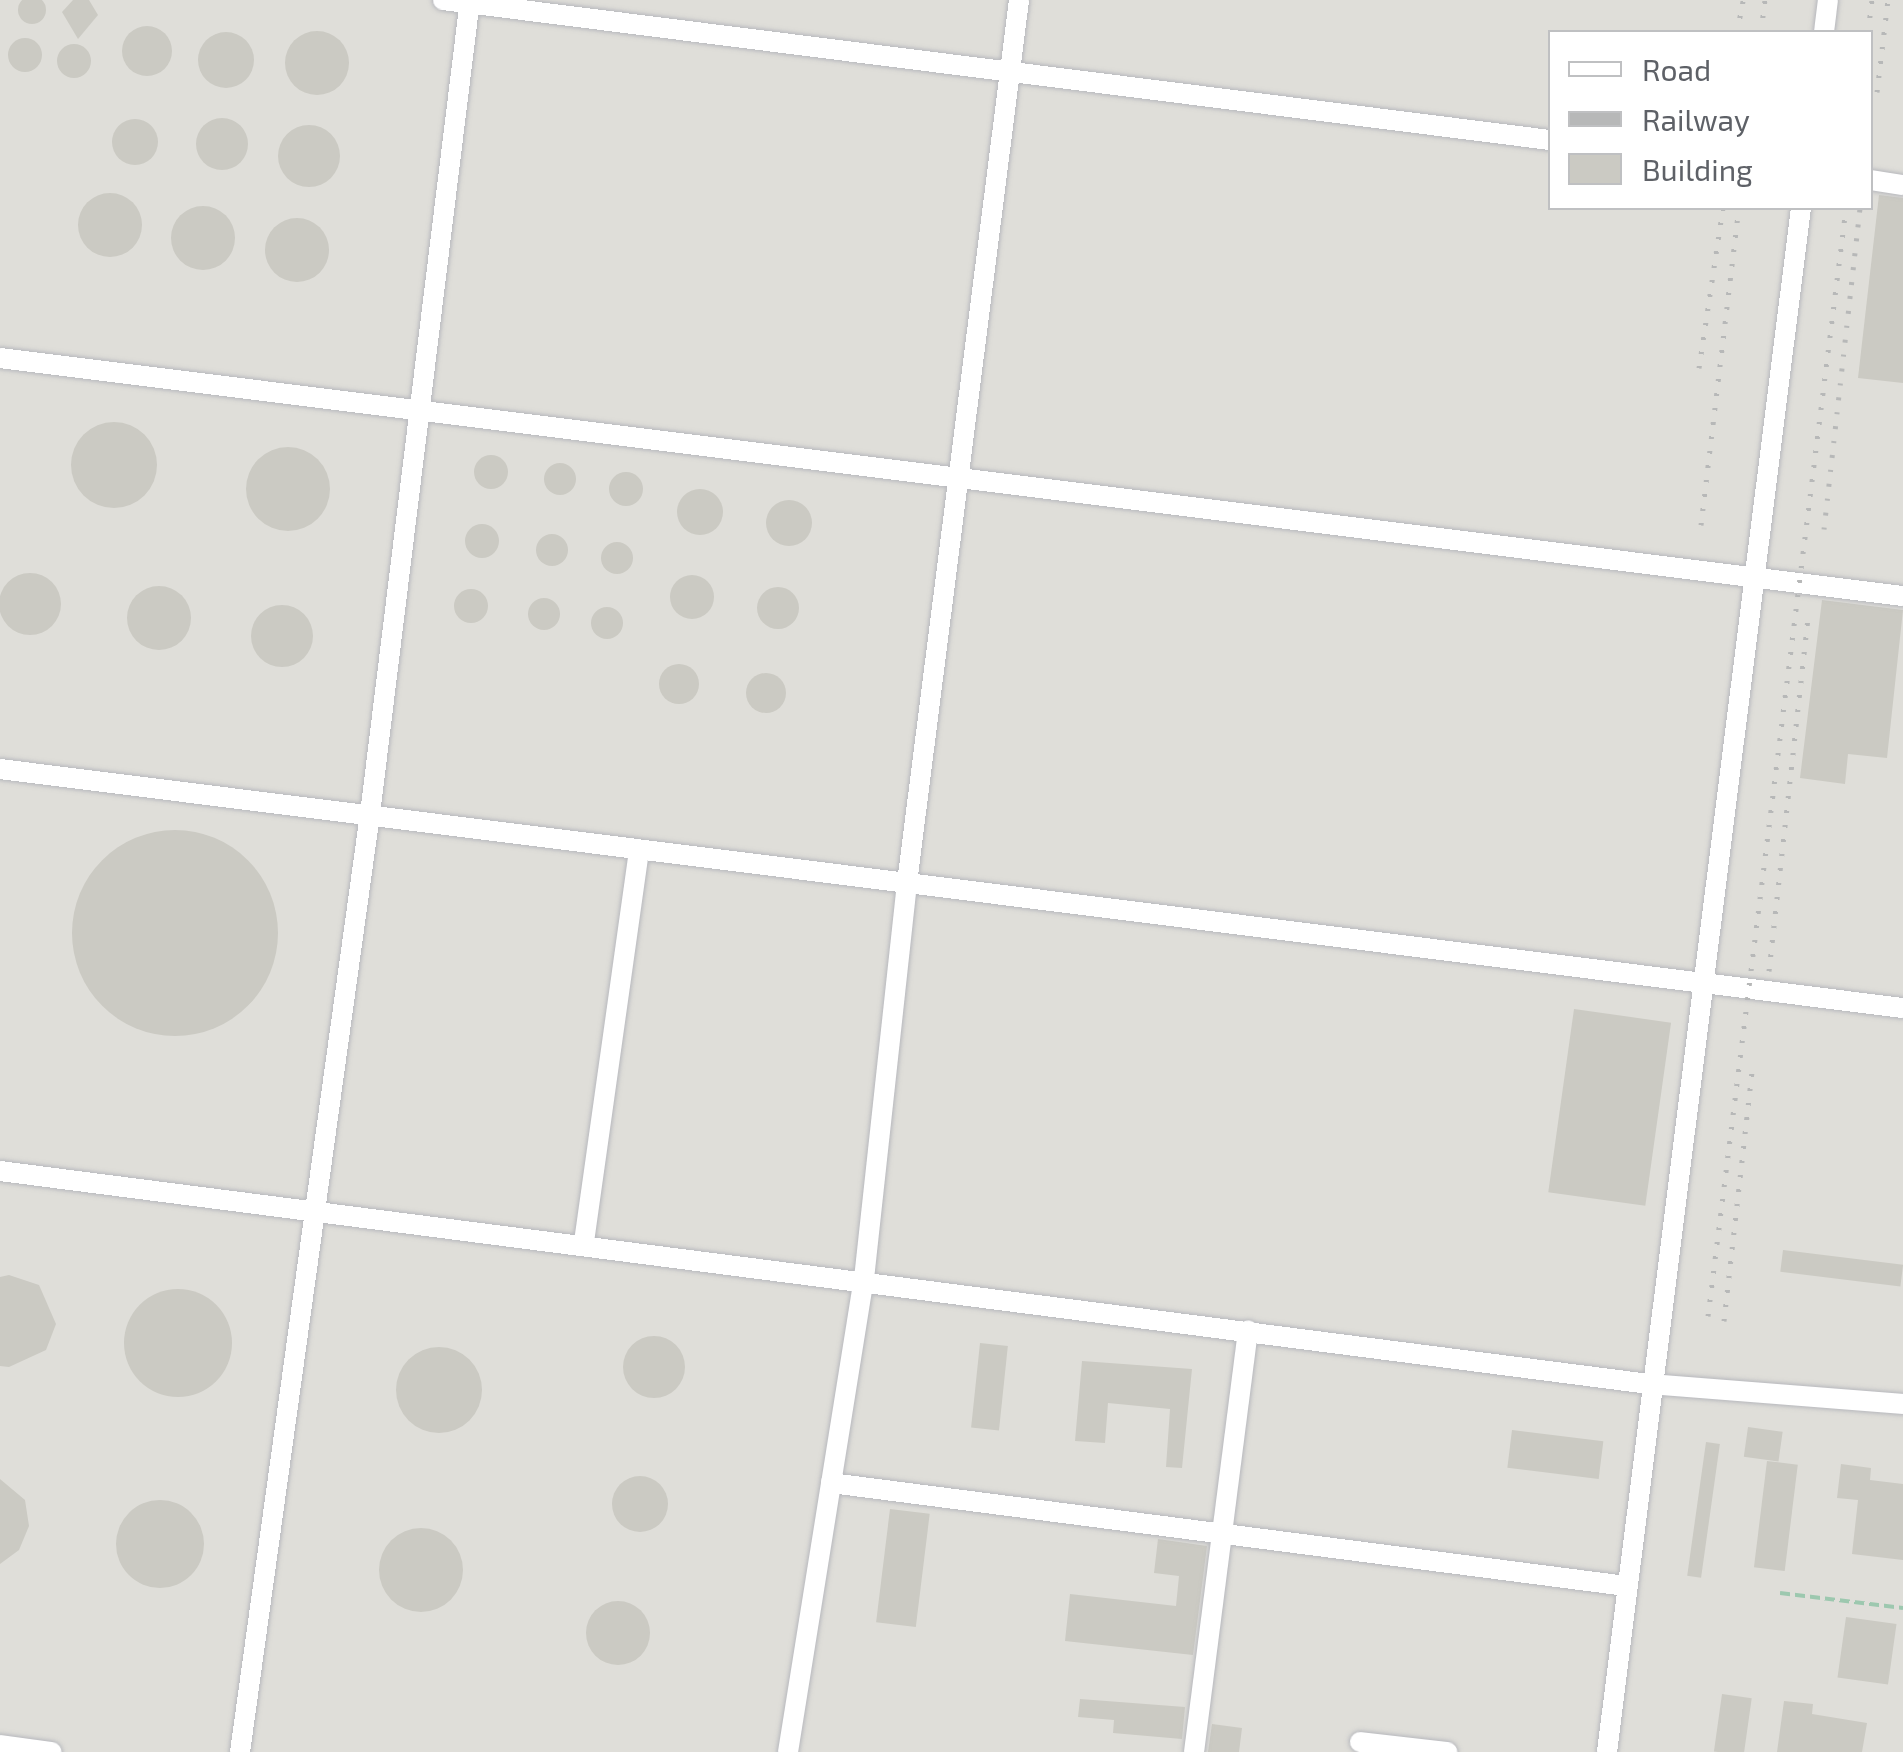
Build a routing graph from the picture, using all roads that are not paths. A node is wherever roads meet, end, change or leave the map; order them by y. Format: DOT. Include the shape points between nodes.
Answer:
graph roads {
  1 [pos="443,0"];
  2 [pos="1019,0"];
  3 [pos="1828,0"];
  4 [pos="470,2"];
  5 [pos="1824,30"];
  6 [pos="1010,67"];
  7 [pos="1548,140"];
  8 [pos="1873,180"];
  9 [pos="1903,185"];
  10 [pos="1801,210"];
  11 [pos="0,358"];
  12 [pos="421,408"];
  13 [pos="958,479"];
  14 [pos="1754,576"];
  15 [pos="1903,596"];
  16 [pos="0,769"];
  17 [pos="370,814"];
  18 [pos="639,852"];
  19 [pos="907,883"];
  20 [pos="1703,984"];
  21 [pos="1903,1008"];
  22 [pos="0,1172"];
  23 [pos="316,1215"];
  24 [pos="584,1242"];
  25 [pos="864,1279"];
  26 [pos="1248,1330"];
  27 [pos="1650,1384"];
  28 [pos="1903,1404"];
  29 [pos="831,1483"];
  30 [pos="1222,1533"];
  31 [pos="1626,1586"];
  32 [pos="1360,1742"];
  33 [pos="0,1745"];
  34 [pos="52,1752"];
  35 [pos="240,1752"];
  36 [pos="788,1752"];
  37 [pos="1194,1752"];
  38 [pos="1446,1752"];
  39 [pos="1607,1752"];
  1 -- 4 [label="lane"];
  2 -- 6 [label="lane"];
  3 -- 5 [label="lane"];
  4 -- 6 [label="lane"];
  4 -- 12 [label="lane"];
  6 -- 7 [label="lane"];
  6 -- 13 [label="lane"];
  8 -- 9 [label="lane"];
  10 -- 14 [label="lane"];
  11 -- 12 [label="lane"];
  12 -- 13 [label="lane"];
  12 -- 17 [label="lane"];
  13 -- 14 [label="lane"];
  13 -- 19 [label="lane"];
  14 -- 15 [label="lane"];
  14 -- 20 [label="lane"];
  16 -- 17 [label="lane"];
  17 -- 18 [label="lane"];
  17 -- 23 [label="lane"];
  18 -- 19 [label="lane"];
  18 -- 24 [label="lane"];
  19 -- 20 [label="lane"];
  19 -- 25 [label="lane"];
  20 -- 21 [label="lane"];
  20 -- 27 [label="lane"];
  22 -- 23 [label="lane"];
  23 -- 24 [label="lane"];
  23 -- 35 [label="lane"];
  24 -- 25 [label="lane"];
  25 -- 26 [label="lane"];
  25 -- 29 [label="lane"];
  26 -- 27 [label="lane"];
  26 -- 30 [label="lane"];
  27 -- 28 [label="lane"];
  27 -- 31 [label="lane"];
  29 -- 30 [label="lane"];
  29 -- 36 [label="lane"];
  30 -- 31 [label="lane"];
  30 -- 37 [label="lane"];
  31 -- 39 [label="lane"];
  32 -- 38 [label="lane"];
  33 -- 34 [label="lane"];
}
